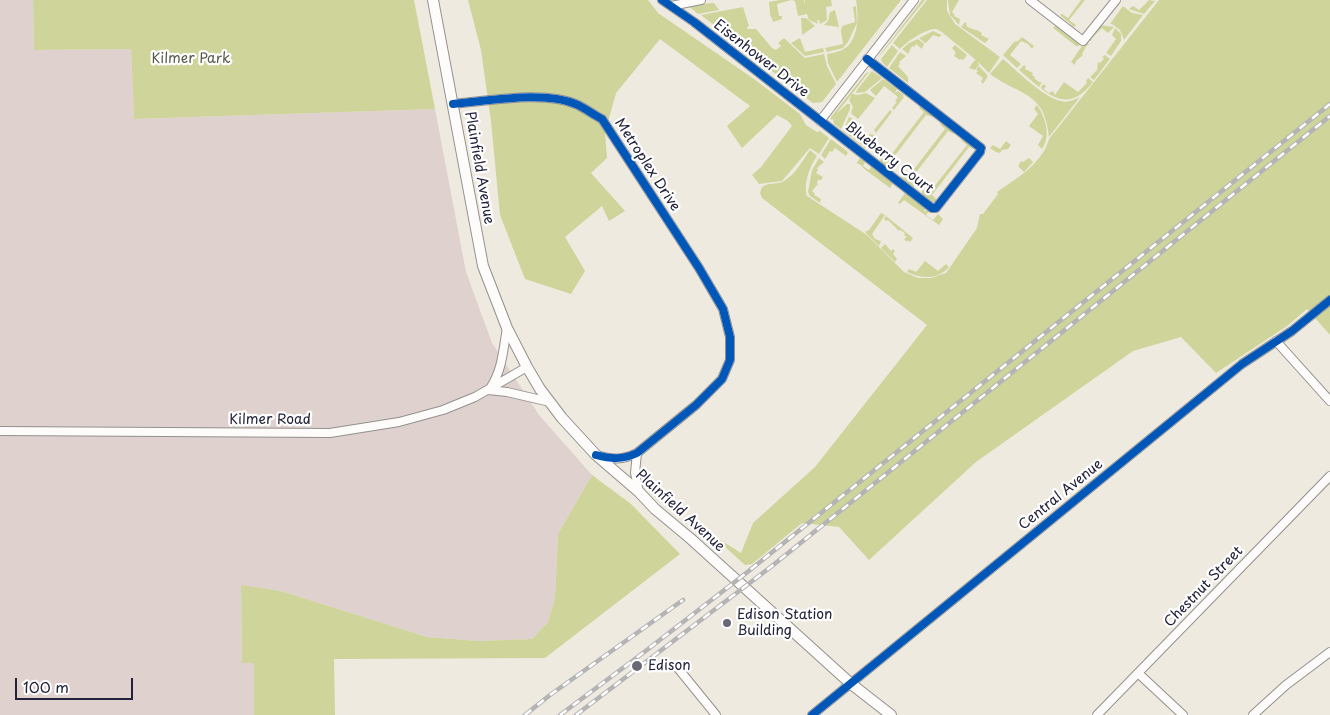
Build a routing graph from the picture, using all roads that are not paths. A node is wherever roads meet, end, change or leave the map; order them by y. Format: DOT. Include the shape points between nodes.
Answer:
graph roads {
  1 [pos="433,0"];
  2 [pos="662,0"];
  3 [pos="701,0"];
  4 [pos="914,0"];
  5 [pos="1030,0"];
  6 [pos="1116,0"];
  7 [pos="671,6"];
  8 [pos="867,59"];
  9 [pos="453,104"];
  10 [pos="820,121"];
  11 [pos="1330,300"];
  12 [pos="507,328"];
  13 [pos="1276,341"];
  14 [pos="527,367"];
  15 [pos="488,390"];
  16 [pos="1330,401"];
  17 [pos="550,402"];
  18 [pos="0,431"];
  19 [pos="637,453"];
  20 [pos="596,455"];
  21 [pos="1330,476"];
  22 [pos="639,492"];
  23 [pos="1330,652"];
  24 [pos="677,667"];
  25 [pos="1138,674"];
  26 [pos="850,683"];
  27 [pos="716,715"];
  28 [pos="812,715"];
  29 [pos="891,715"];
  30 [pos="1097,715"];
  31 [pos="1183,715"];
  32 [pos="1253,715"];
  1 -- 9 [label="main road, Plainfield Avenue"];
  2 -- 7 [label="street, Eisenhower Drive"];
  3 -- 7 [label="street"];
  4 -- 8 [label="street"];
  5 -- 6 [label="street" via="1082,42"];
  7 -- 10 [label="street, Eisenhower Drive"];
  8 -- 10 [label="street"];
  8 -- 10 [label="street, Blueberry Court" via="980,146 980,152 934,208"];
  9 -- 12 [label="main road, Plainfield Avenue" via="483,266"];
  9 -- 19 [label="street, Metroplex Drive" via="521,98 557,99 578,105 602,119 723,309 730,337 730,360 722,379 696,405"];
  11 -- 13 [label="street, Central Avenue"];
  12 -- 14 [label="main road, Plainfield Avenue"];
  12 -- 15 [label="street" via="502,364"];
  13 -- 16 [label="street"];
  13 -- 26 [label="street, Central Avenue" via="1242,364"];
  14 -- 15 [label="street, Kilmer Road"];
  14 -- 17 [label="main road, Plainfield Avenue"];
  15 -- 17 [label="street"];
  15 -- 18 [label="street, Kilmer Road" via="424,416 372,428 330,433"];
  17 -- 20 [label="main road, Plainfield Avenue"];
  19 -- 20 [label="street" via="618,459"];
  19 -- 22 [label="street" via="635,473"];
  20 -- 22 [label="main road, Plainfield Avenue"];
  21 -- 25 [label="street, Chestnut Street"];
  22 -- 26 [label="main road, Plainfield Avenue"];
  23 -- 32 [label="street"];
  24 -- 27 [label="street"];
  25 -- 30 [label="street, Chestnut Street"];
  25 -- 31 [label="street"];
  26 -- 28 [label="street, Central Avenue"];
  26 -- 29 [label="main road, Plainfield Avenue"];
}
